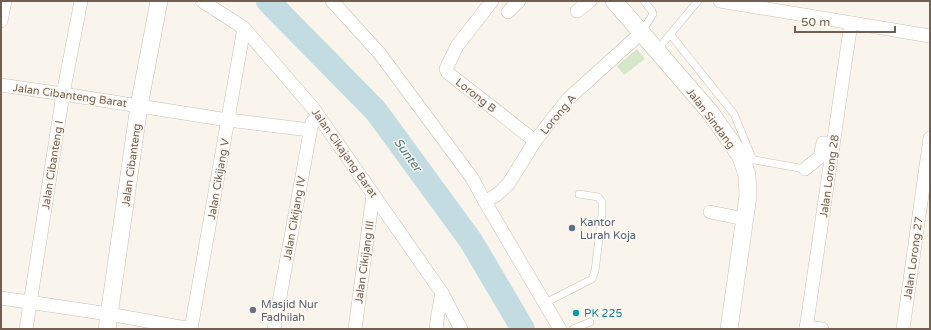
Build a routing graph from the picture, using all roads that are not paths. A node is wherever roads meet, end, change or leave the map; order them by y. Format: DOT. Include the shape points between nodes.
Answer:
graph roads {
  1 [pos="5,1"];
  2 [pos="81,1"];
  3 [pos="159,1"];
  4 [pos="202,1"];
  5 [pos="332,1"];
  6 [pos="492,1"];
  7 [pos="519,1"];
  8 [pos="590,1"];
  9 [pos="614,1"];
  10 [pos="644,1"];
  11 [pos="698,1"];
  12 [pos="720,1"];
  13 [pos="345,6"];
  14 [pos="577,10"];
  15 [pos="508,12"];
  16 [pos="1,21"];
  17 [pos="851,23"];
  18 [pos="244,28"];
  19 [pos="642,33"];
  20 [pos="670,34"];
  21 [pos="930,36"];
  22 [pos="657,51"];
  23 [pos="1,85"];
  24 [pos="63,94"];
  25 [pos="140,106"];
  26 [pos="314,108"];
  27 [pos="228,120"];
  28 [pos="310,130"];
  29 [pos="930,138"];
  30 [pos="535,141"];
  31 [pos="833,144"];
  32 [pos="747,158"];
  33 [pos="805,169"];
  34 [pos="579,194"];
  35 [pos="373,195"];
  36 [pos="485,202"];
  37 [pos="710,212"];
  38 [pos="745,219"];
  39 [pos="442,293"];
  40 [pos="1,298"];
  41 [pos="29,302"];
  42 [pos="545,303"];
  43 [pos="108,322"];
  44 [pos="590,322"];
  45 [pos="806,328"];
  46 [pos="26,329"];
  47 [pos="191,329"];
  48 [pos="274,329"];
  49 [pos="355,329"];
  50 [pos="436,329"];
  51 [pos="461,329"];
  52 [pos="560,329"];
  53 [pos="573,329"];
  54 [pos="729,329"];
  55 [pos="822,329"];
  56 [pos="903,329"];
  1 -- 16 [label="street"];
  2 -- 24 [label="street, Jalan Cibanteng I"];
  3 -- 25 [label="street, Jalan Cibanteng"];
  4 -- 18 [label="street, Jalan Cikajang Barat"];
  5 -- 13 [label="street"];
  6 -- 30 [label="street, Lorong B" via="457,46 446,69"];
  7 -- 15 [label="street"];
  8 -- 14 [label="street"];
  9 -- 19 [label="street, Jalan Sindang"];
  10 -- 19 [label="lane" via="653,14"];
  11 -- 20 [label="lane"];
  12 -- 17 [label="street"];
  13 -- 36 [label="street" via="472,178"];
  17 -- 21 [label="street"];
  17 -- 31 [label="street, Jalan Lorong 28"];
  18 -- 26 [label="street, Jalan Cikajang Barat"];
  18 -- 27 [label="street, Jalan Cikijang V"];
  19 -- 22 [label="street, Jalan Sindang"];
  19 -- 30 [label="street, Lorong A" via="568,99"];
  20 -- 22 [label="lane"];
  20 -- 32 [label="lane" via="734,114"];
  22 -- 32 [label="street, Jalan Sindang"];
  23 -- 24 [label="street, Jalan Cibanteng Barat"];
  24 -- 25 [label="street, Jalan Cibanteng Barat"];
  24 -- 41 [label="street, Jalan Cibanteng I"];
  25 -- 27 [label="street, Jalan Cibanteng Barat"];
  25 -- 43 [label="street, Jalan Cibanteng"];
  26 -- 28 [label="street, Jalan Cikijang IV"];
  26 -- 35 [label="street, Jalan Cikajang Barat"];
  27 -- 28 [label="street, Jalan Cibanteng Barat"];
  27 -- 47 [label="street, Jalan Cikijang V"];
  28 -- 48 [label="street, Jalan Cikijang IV"];
  29 -- 56 [label="street, Jalan Lorong 27"];
  30 -- 36 [label="street, Lorong A" via="509,183"];
  31 -- 33 [label="street" via="823,143 820,157"];
  31 -- 45 [label="street, Jalan Lorong 28"];
  32 -- 33 [label="lane"];
  32 -- 38 [label="street, Jalan Sindang" via="748,196"];
  34 -- 42 [label="lane" via="598,197 602,202 595,271 592,280"];
  35 -- 39 [label="street, Jalan Cikajang Barat"];
  35 -- 49 [label="street, Jalan Cikijang III"];
  36 -- 42 [label="street"];
  37 -- 38 [label="street"];
  38 -- 54 [label="street, Jalan Sindang"];
  39 -- 50 [label="street"];
  39 -- 51 [label="street, Jalan Cikajang Barat"];
  40 -- 41 [label="street"];
  41 -- 43 [label="street"];
  41 -- 46 [label="street, Jalan Cibanteng I"];
  42 -- 52 [label="street"];
  43 -- 47 [label="street"];
  44 -- 53 [label="lane"];
  45 -- 55 [label="street"];
}
